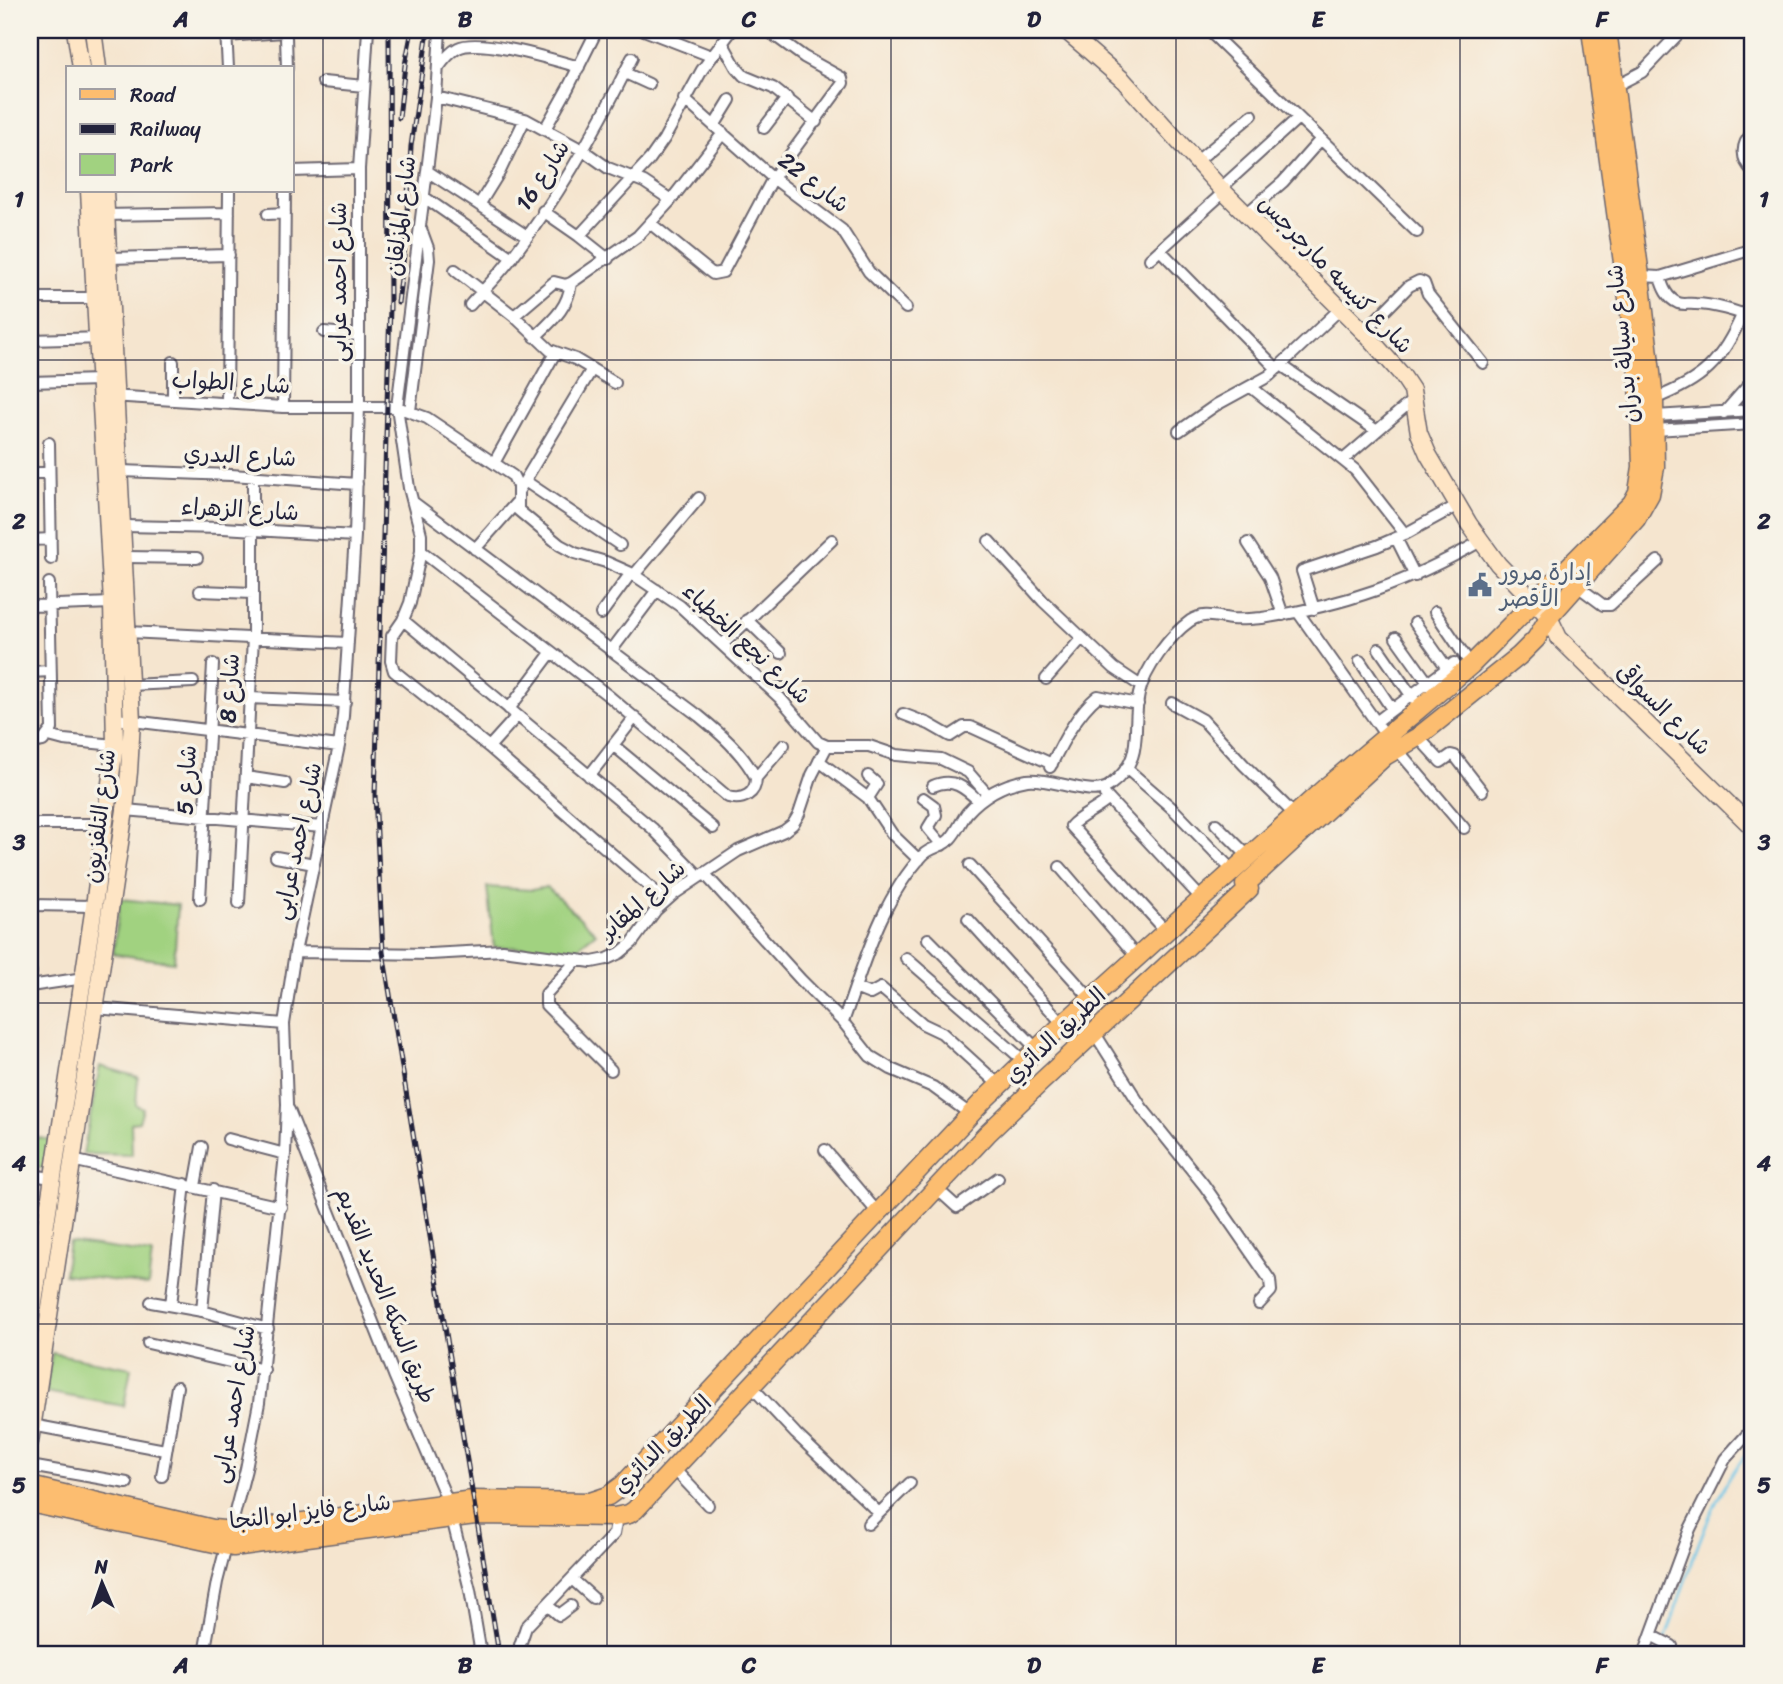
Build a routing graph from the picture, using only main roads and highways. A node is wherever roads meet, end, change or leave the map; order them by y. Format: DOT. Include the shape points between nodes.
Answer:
graph roads {
  1 [pos="75,30"];
  2 [pos="93,30"];
  3 [pos="1065,30"];
  4 [pos="1591,30"];
  5 [pos="1607,30"];
  6 [pos="1602,52"];
  7 [pos="81,66"];
  8 [pos="98,66"];
  9 [pos="89,192"];
  10 [pos="106,192"];
  11 [pos="99,215"];
  12 [pos="103,298"];
  13 [pos="106,338"];
  14 [pos="106,391"];
  15 [pos="1533,603"];
  16 [pos="1549,617"];
  17 [pos="1517,620"];
  18 [pos="1536,639"];
  19 [pos="124,720"];
  20 [pos="1386,735"];
  21 [pos="121,771"];
  22 [pos="1753,828"];
  23 [pos="1135,960"];
  24 [pos="1149,981"];
  25 [pos="852,1240"];
  26 [pos="870,1258"];
  27 [pos="30,1329"];
  28 [pos="30,1441"];
  29 [pos="30,1486"];
  30 [pos="30,1503"];
  31 [pos="474,1507"];
  32 [pos="228,1539"];
  1 -- 7 [label="main road"];
  2 -- 8 [label="main road"];
  3 -- 15 [label="main road, شارع كنيسه مارجرجس" via="1123,80 1408,382 1423,443 1458,505 1481,541"];
  4 -- 6 [label="main road, شارع سيالة بدران"];
  5 -- 6 [label="main road, شارع سيالة بدران"];
  6 -- 15 [label="main road, شارع سيالة بدران" via="1639,379 1641,479 1638,492 1623,512"];
  6 -- 16 [label="main road, شارع سيالة بدران" via="1615,86 1640,276 1655,415 1654,481 1644,507"];
  9 -- 11 [label="main road, شارع التلفزيون"];
  10 -- 11 [label="main road, شارع التلفزيون"];
  11 -- 12 [label="main road, شارع التلفزيون"];
  11 -- 12 [label="main road, شارع التلفزيون" via="109,258"];
  12 -- 13 [label="main road, شارع التلفزيون"];
  13 -- 14 [label="main road, شارع التلفزيون"];
  13 -- 14 [label="main road, شارع التلفزيون"];
  14 -- 19 [label="main road, شارع التلفزيون" via="111,603"];
  14 -- 19 [label="main road, شارع التلفزيون" via="121,471 130,684"];
  15 -- 16 [label="main road, شارع كنيسه مارجرجس"];
  15 -- 17 [label="main road, الطريق الدائري"];
  16 -- 18 [label="main road, الطريق الدائري"];
  16 -- 22 [label="main road, شارع السواقى" via="1559,638"];
  17 -- 18 [label="main road"];
  17 -- 20 [label="main road, الطريق الدائري" via="1457,665"];
  18 -- 20 [label="main road, الطريق الدائري" via="1418,737"];
  19 -- 21 [label="main road, شارع التلفزيون"];
  19 -- 21 [label="main road, شارع التلفزيون" via="115,745"];
  20 -- 23 [label="main road, الطريق الدائري"];
  20 -- 24 [label="main road, الطريق الدائري" via="1245,885 1249,889"];
  21 -- 27 [label="main road, شارع التلفزيون" via="106,824"];
  21 -- 28 [label="main road, شارع التلفزيون" via="125,810"];
  23 -- 24 [label="main road"];
  23 -- 25 [label="main road, الطريق الدائري" via="999,1085"];
  24 -- 26 [label="main road, الطريق الدائري" via="994,1127"];
  25 -- 26 [label="main road"];
  25 -- 31 [label="main road, الطريق الدائري" via="623,1485 600,1500"];
  26 -- 31 [label="main road, الطريق الدائري" via="629,1514 614,1517"];
  29 -- 32 [label="main road, شارع فايز ابو النجا" via="213,1529"];
  30 -- 32 [label="main road, شارع فايز ابو النجا"];
  31 -- 32 [label="main road, شارع فايز ابو النجا" via="253,1546"];
}
